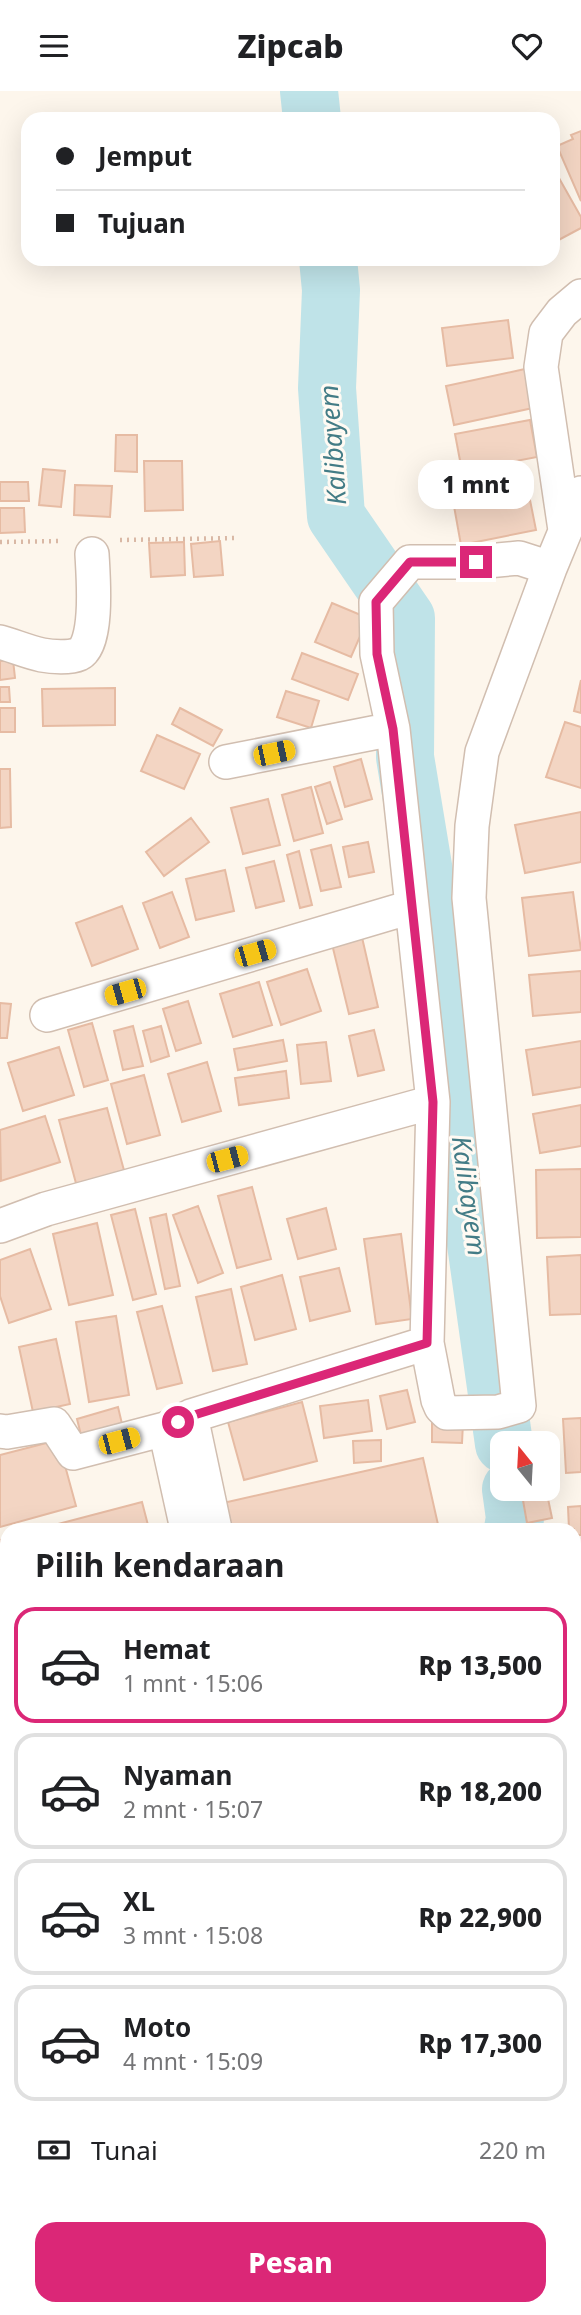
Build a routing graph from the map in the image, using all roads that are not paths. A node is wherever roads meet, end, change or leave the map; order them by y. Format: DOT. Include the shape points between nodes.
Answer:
graph roads {
  1 [pos="581,296"];
  2 [pos="581,493"];
  3 [pos="565,530"];
  4 [pos="92,554"];
  5 [pos="550,568"];
  6 [pos="0,642"];
  7 [pos="393,729"];
  8 [pos="226,762"];
  9 [pos="411,907"];
  10 [pos="47,1015"];
  11 [pos="433,1102"];
  12 [pos="0,1226"];
  13 [pos="427,1343"];
  14 [pos="178,1422"];
  15 [pos="0,1431"];
  16 [pos="186,1523"];
  17 [pos="213,1523"];
  1 -- 3 [label="street" via="546,333 541,367"];
  2 -- 3 [label="street"];
  3 -- 5 [label="street"];
  4 -- 6 [label="street" via="92,631 80,653 42,655"];
  5 -- 7 [label="street" via="519,558 410,562 376,602 377,654"];
  5 -- 13 [label="street" via="482,752 472,825 470,898 519,1406 500,1412 443,1411"];
  7 -- 8 [label="street"];
  7 -- 9 [label="street"];
  9 -- 10 [label="street"];
  9 -- 11 [label="street"];
  11 -- 12 [label="street" via="46,1209"];
  11 -- 13 [label="street"];
  13 -- 14 [label="street"];
  14 -- 15 [label="street" via="74,1453 54,1424"];
  14 -- 16 [label="street"];
  14 -- 17 [label="street"];
}
